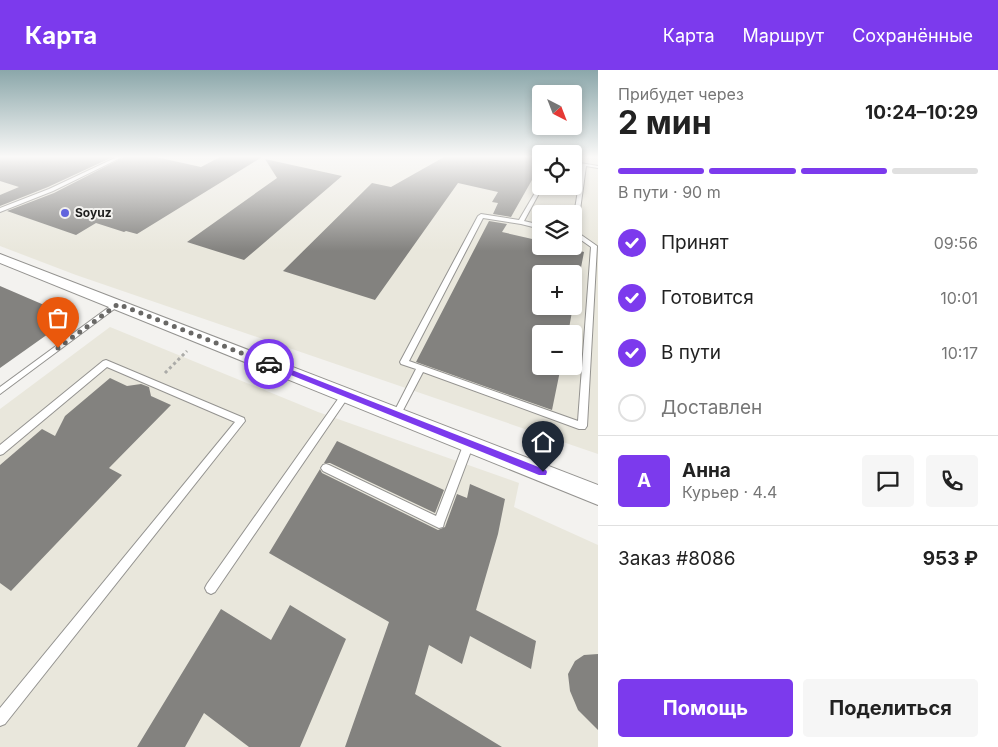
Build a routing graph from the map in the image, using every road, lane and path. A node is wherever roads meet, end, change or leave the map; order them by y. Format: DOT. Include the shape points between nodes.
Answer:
graph roads {
  1 [pos="54,189"];
  2 [pos="580,189"];
  3 [pos="536,195"];
  4 [pos="578,205"];
  5 [pos="0,210"];
  6 [pos="521,222"];
  7 [pos="532,225"];
  8 [pos="582,238"];
  9 [pos="3,262"];
  10 [pos="118,304"];
  11 [pos="190,349"];
  12 [pos="421,368"];
  13 [pos="153,384"];
  14 [pos="0,391"];
  15 [pos="346,394"];
  16 [pos="397,414"];
  17 [pos="469,443"];
  18 [pos="0,451"];
  19 [pos="326,468"];
  20 [pos="598,494"];
  21 [pos="211,588"];
  22 [pos="0,719"];
  1 -- 5 [label="lane"];
  2 -- 4 [label="lane"];
  3 -- 6 [label="lane"];
  6 -- 7 [label="lane"];
  6 -- 12 [label="lane" via="481,216 404,362"];
  8 -- 12 [label="lane" via="594,246 582,426"];
  9 -- 10 [label="street"];
  10 -- 14 [label="lane"];
  10 -- 15 [label="street"];
  11 -- 13 [label="path"];
  12 -- 16 [label="lane"];
  13 -- 18 [label="lane" via="106,363"];
  13 -- 22 [label="lane" via="241,421"];
  15 -- 16 [label="street"];
  15 -- 21 [label="lane"];
  16 -- 17 [label="street"];
  17 -- 19 [label="lane" via="439,524"];
  17 -- 20 [label="street"];
}
